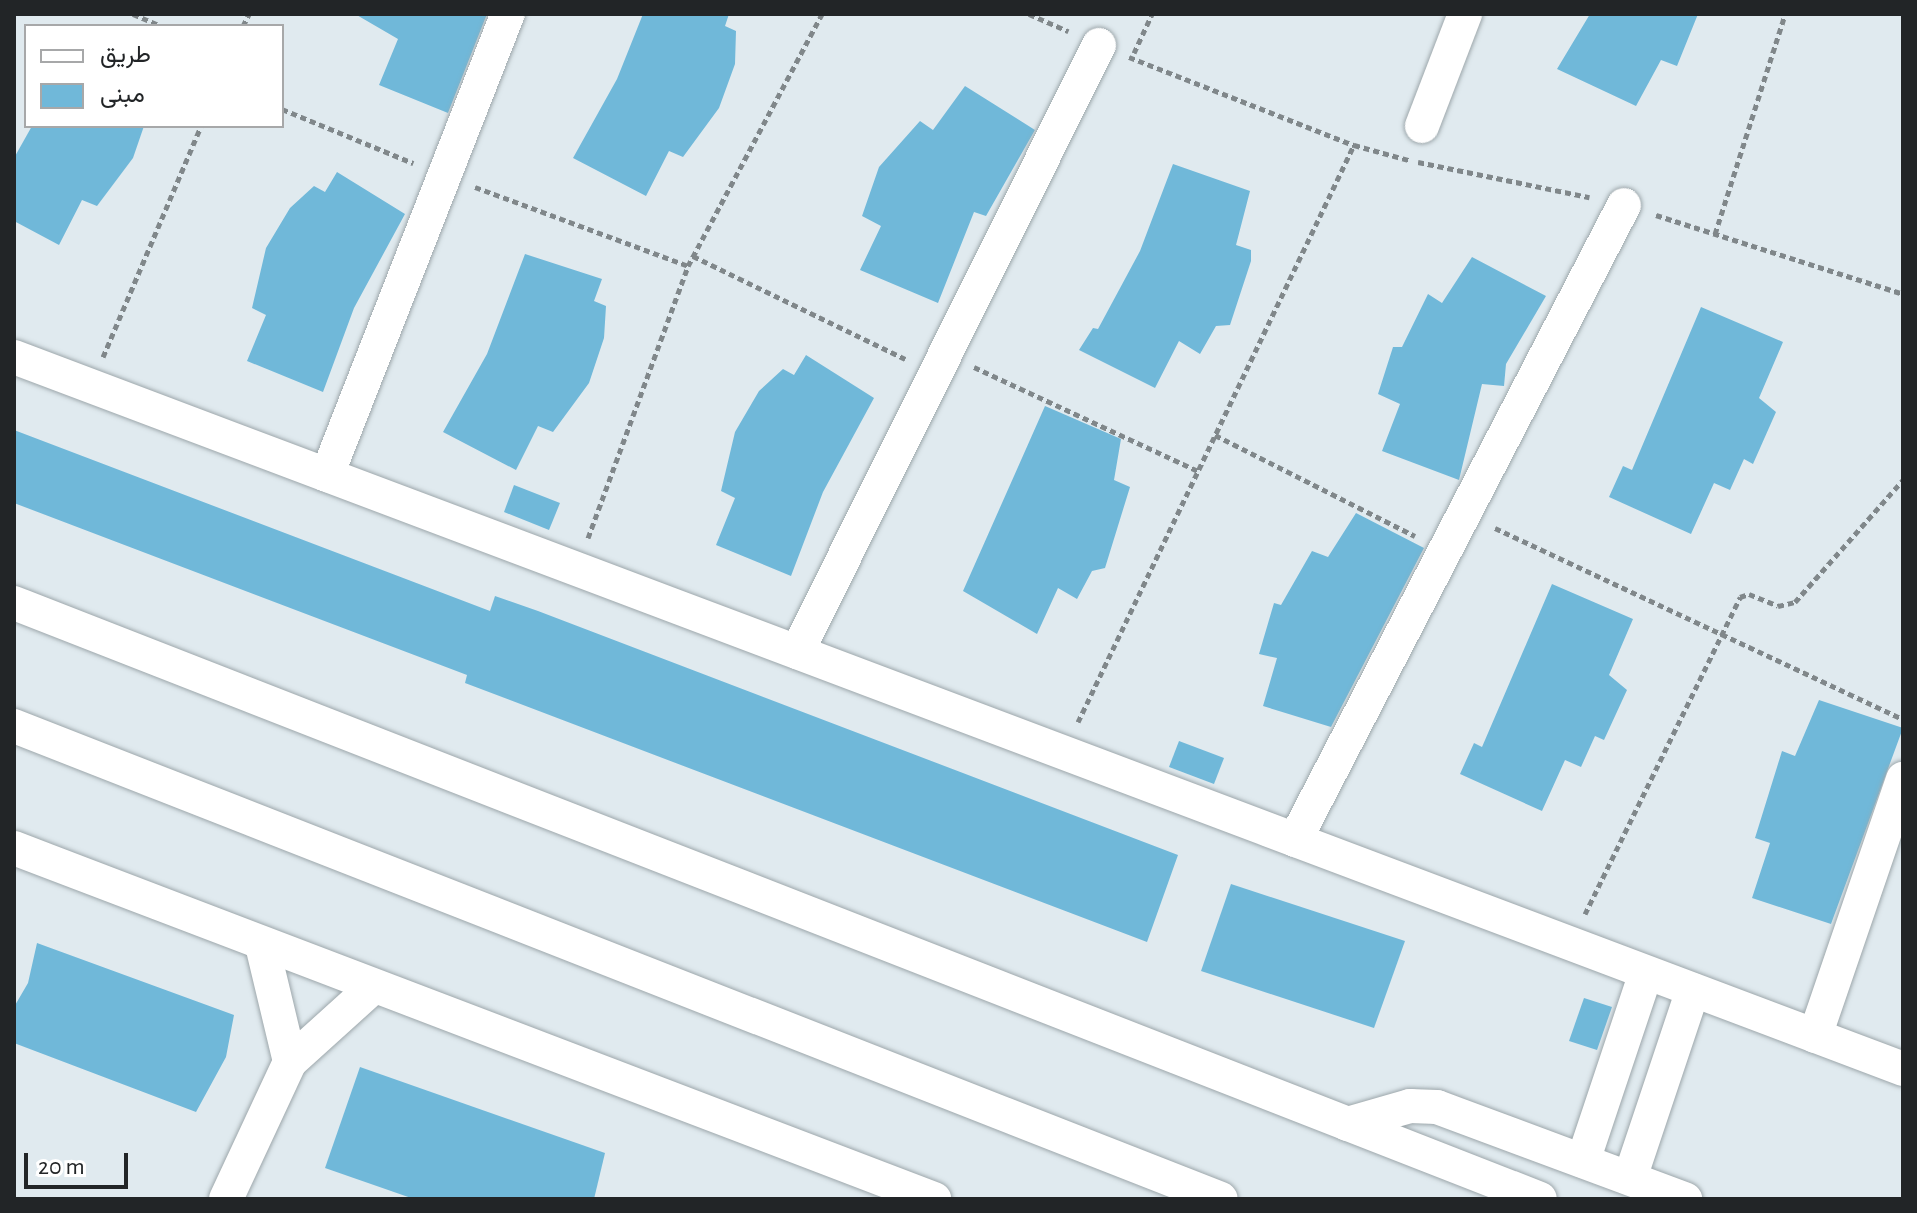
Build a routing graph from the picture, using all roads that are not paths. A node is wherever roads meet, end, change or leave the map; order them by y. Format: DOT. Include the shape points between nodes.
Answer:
graph roads {
  1 [pos="508,14"];
  2 [pos="1465,14"];
  3 [pos="1099,45"];
  4 [pos="1422,126"];
  5 [pos="1624,205"];
  6 [pos="14,357"];
  7 [pos="327,475"];
  8 [pos="14,603"];
  9 [pos="797,652"];
  10 [pos="14,726"];
  11 [pos="1903,779"];
  12 [pos="1295,840"];
  13 [pos="14,848"];
  14 [pos="262,945"];
  15 [pos="1646,973"];
  16 [pos="374,986"];
  17 [pos="1693,990"];
  18 [pos="1815,1036"];
  19 [pos="290,1062"];
  20 [pos="1903,1069"];
  21 [pos="1347,1124"];
  22 [pos="1583,1161"];
  23 [pos="1630,1178"];
  24 [pos="226,1199"];
  25 [pos="934,1199"];
  26 [pos="1221,1199"];
  27 [pos="1540,1199"];
  28 [pos="1685,1199"];
  1 -- 7 [label="street"];
  2 -- 4 [label="street"];
  3 -- 9 [label="street"];
  5 -- 12 [label="street"];
  6 -- 7 [label="street"];
  7 -- 9 [label="street"];
  8 -- 21 [label="street"];
  9 -- 12 [label="street"];
  10 -- 26 [label="street"];
  11 -- 18 [label="street"];
  12 -- 15 [label="street"];
  13 -- 14 [label="street"];
  14 -- 16 [label="street"];
  14 -- 19 [label="street"];
  15 -- 17 [label="street"];
  15 -- 22 [label="street"];
  16 -- 19 [label="street"];
  16 -- 25 [label="street"];
  17 -- 18 [label="street"];
  17 -- 23 [label="street"];
  18 -- 20 [label="street"];
  19 -- 24 [label="street"];
  21 -- 22 [label="street" via="1410,1106 1437,1107"];
  21 -- 27 [label="street"];
  22 -- 23 [label="street"];
  23 -- 28 [label="street"];
}
